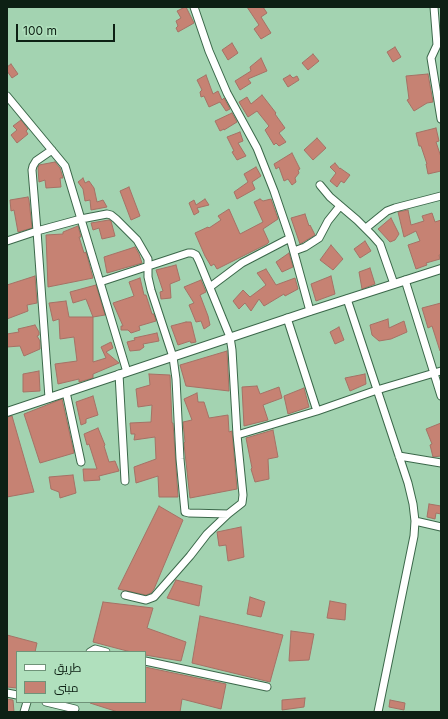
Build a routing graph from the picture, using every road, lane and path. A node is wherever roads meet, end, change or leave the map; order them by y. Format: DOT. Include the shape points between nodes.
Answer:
graph roads {
  1 [pos="194,7"];
  2 [pos="434,7"];
  3 [pos="7,96"];
  4 [pos="441,120"];
  5 [pos="52,150"];
  6 [pos="320,186"];
  7 [pos="441,196"];
  8 [pos="340,206"];
  9 [pos="81,220"];
  10 [pos="366,228"];
  11 [pos="37,231"];
  12 [pos="290,238"];
  13 [pos="7,241"];
  14 [pos="294,251"];
  15 [pos="148,267"];
  16 [pos="441,269"];
  17 [pos="405,280"];
  18 [pos="100,282"];
  19 [pos="394,284"];
  20 [pos="210,286"];
  21 [pos="347,299"];
  22 [pos="310,311"];
  23 [pos="286,318"];
  24 [pos="230,337"];
  25 [pos="172,356"];
  26 [pos="437,372"];
  27 [pos="123,373"];
  28 [pos="377,390"];
  29 [pos="66,392"];
  30 [pos="441,396"];
  31 [pos="49,398"];
  32 [pos="317,411"];
  33 [pos="7,412"];
  34 [pos="237,435"];
  35 [pos="399,456"];
  36 [pos="81,462"];
  37 [pos="441,464"];
  38 [pos="125,481"];
  39 [pos="228,514"];
  40 [pos="415,521"];
  41 [pos="441,527"];
  42 [pos="125,595"];
  43 [pos="146,660"];
  44 [pos="267,687"];
  45 [pos="51,703"];
  46 [pos="76,708"];
  47 [pos="378,712"];
  1 -- 12 [label="street" via="227,93 257,148"];
  2 -- 4 [label="street" via="437,45 431,58"];
  3 -- 5 [label="street"];
  5 -- 9 [label="street" via="65,166"];
  5 -- 11 [label="street" via="36,161 32,170"];
  6 -- 8 [label="street"];
  7 -- 10 [label="street" via="391,209"];
  8 -- 10 [label="street"];
  8 -- 14 [label="street" via="319,238"];
  9 -- 11 [label="street"];
  9 -- 15 [label="street" via="111,215 137,240 148,259"];
  9 -- 18 [label="street"];
  10 -- 19 [label="street" via="380,244"];
  11 -- 13 [label="street"];
  11 -- 31 [label="street"];
  12 -- 14 [label="street"];
  12 -- 20 [label="street" via="242,263"];
  14 -- 22 [label="street"];
  15 -- 18 [label="street"];
  15 -- 20 [label="street" via="192,253 196,255"];
  15 -- 25 [label="street" via="151,290"];
  16 -- 17 [label="street"];
  17 -- 19 [label="street"];
  17 -- 26 [label="street"];
  18 -- 27 [label="street"];
  19 -- 21 [label="street"];
  20 -- 24 [label="street"];
  21 -- 22 [label="street"];
  21 -- 28 [label="street"];
  22 -- 23 [label="street"];
  23 -- 24 [label="street"];
  23 -- 32 [label="street"];
  24 -- 25 [label="street"];
  24 -- 34 [label="street"];
  25 -- 27 [label="street"];
  25 -- 39 [label="street" via="176,379 185,512"];
  26 -- 28 [label="street"];
  26 -- 30 [label="street"];
  27 -- 29 [label="street"];
  27 -- 38 [label="street"];
  28 -- 32 [label="street"];
  28 -- 35 [label="street"];
  29 -- 31 [label="street"];
  29 -- 36 [label="street"];
  31 -- 33 [label="street"];
  32 -- 34 [label="street"];
  34 -- 39 [label="street" via="243,495 242,502"];
  35 -- 37 [label="street"];
  35 -- 40 [label="street" via="414,504"];
  39 -- 42 [label="street" via="207,534 154,597 146,600"];
  40 -- 41 [label="street"];
  40 -- 47 [label="street"];
  43 -- 44 [label="street"];
  45 -- 46 [label="street"];
}
